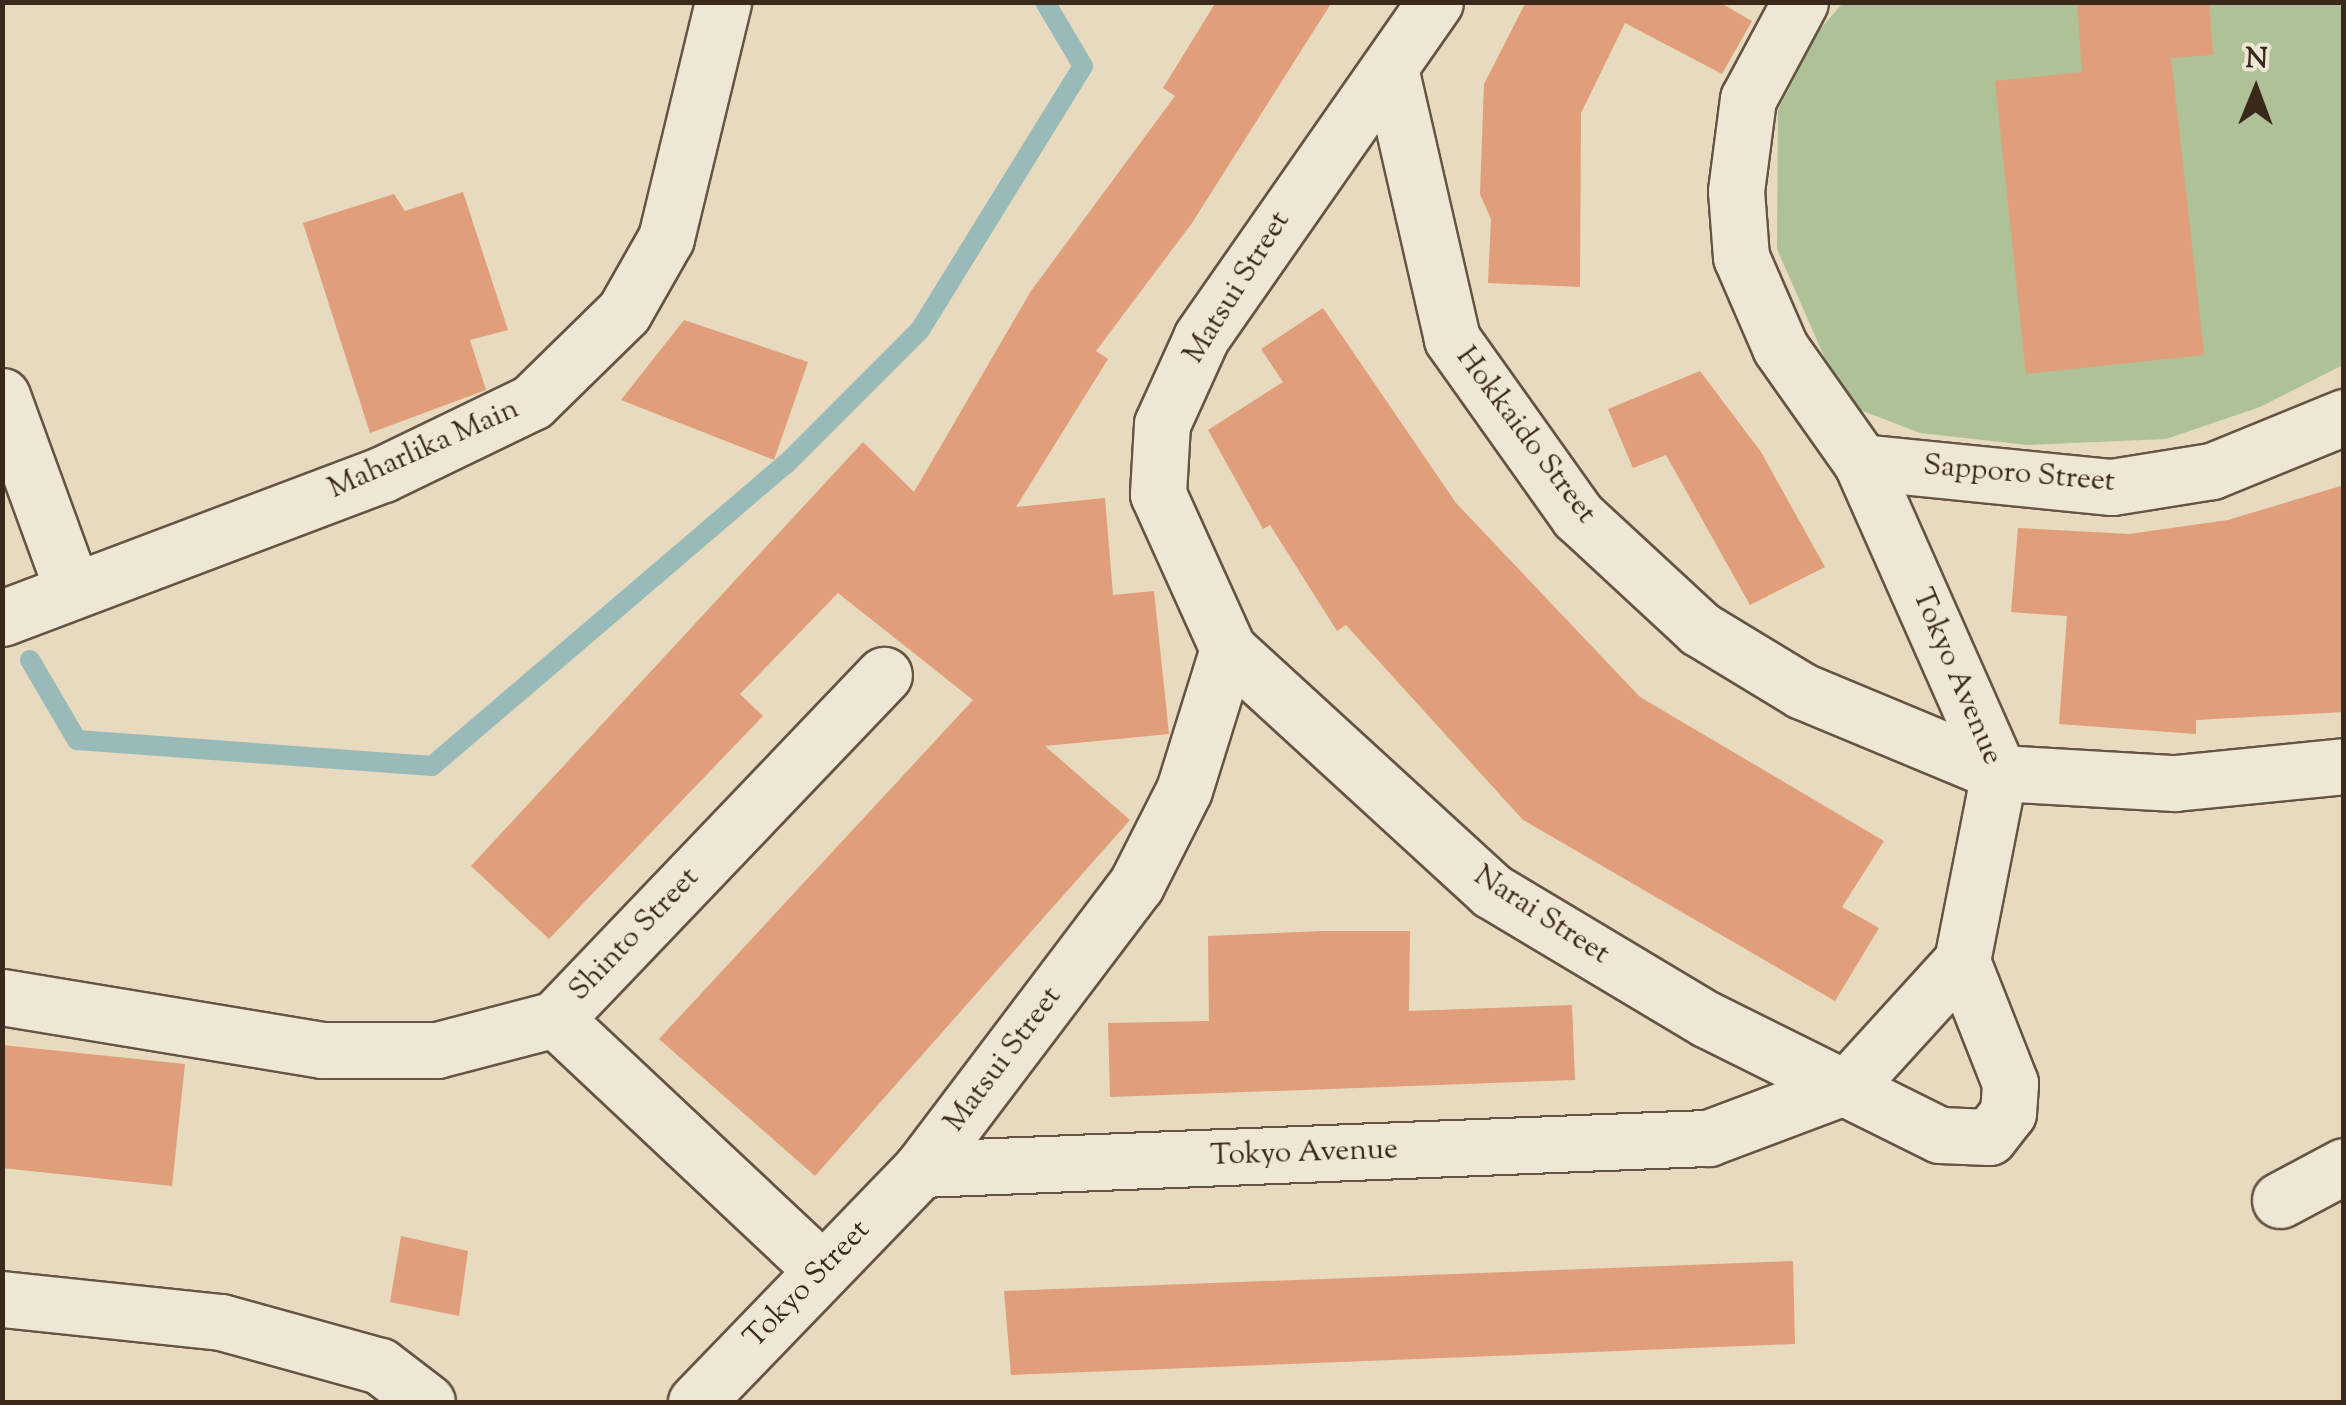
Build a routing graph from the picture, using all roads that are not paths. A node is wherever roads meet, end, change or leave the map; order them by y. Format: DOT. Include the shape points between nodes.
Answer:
graph roads {
  1 [pos="723,2"];
  2 [pos="1434,2"];
  3 [pos="1800,2"];
  4 [pos="1390,68"];
  5 [pos="2,396"];
  6 [pos="2344,417"];
  7 [pos="1861,462"];
  8 [pos="72,588"];
  9 [pos="2,618"];
  10 [pos="1228,649"];
  11 [pos="884,674"];
  12 [pos="2344,766"];
  13 [pos="1999,773"];
  14 [pos="1962,961"];
  15 [pos="2,997"];
  16 [pos="555,1019"];
  17 [pos="1849,1086"];
  18 [pos="2344,1166"];
  19 [pos="921,1170"];
  20 [pos="2280,1200"];
  21 [pos="821,1269"];
  22 [pos="2,1299"];
  23 [pos="427,1402"];
  24 [pos="696,1402"];
  1 -- 8 [label="street, Maharlika Main" via="666,238 624,312 532,402 383,474"];
  2 -- 4 [label="street, Matsui Street"];
  3 -- 7 [label="street, Tokyo Avenue" via="1748,98 1736,191 1741,257 1780,347"];
  4 -- 10 [label="street, Matsui Street" via="1201,338 1162,424 1158,494"];
  4 -- 13 [label="street, Hokkaido Street" via="1452,339 1578,516 1700,629 1802,690"];
  5 -- 8 [label="street"];
  6 -- 7 [label="street, Sapporo Street" via="2212,472 2112,486"];
  7 -- 13 [label="street, Tokyo Avenue"];
  8 -- 9 [label="street, Maharlika Main"];
  10 -- 17 [label="street, Narai Street" via="1492,891 1706,1019"];
  10 -- 19 [label="street, Matsui Street" via="1184,790 1136,885"];
  11 -- 16 [label="street, Shinto Street"];
  12 -- 13 [label="street, Hokkaido Street" via="2175,783"];
  13 -- 14 [label="street, Tokyo Avenue"];
  14 -- 17 [label="street, Tokyo Avenue"];
  14 -- 17 [label="street, Narai Street" via="2010,1083 2008,1113 1988,1138 1940,1136"];
  15 -- 16 [label="street" via="322,1050 438,1050"];
  16 -- 21 [label="street, Shinto Street"];
  17 -- 19 [label="street, Tokyo Avenue" via="1708,1138"];
  18 -- 20 [label="street"];
  19 -- 21 [label="street, Tokyo Street"];
  21 -- 24 [label="street, Tokyo Street"];
  22 -- 23 [label="street" via="221,1322 380,1366"];
}
